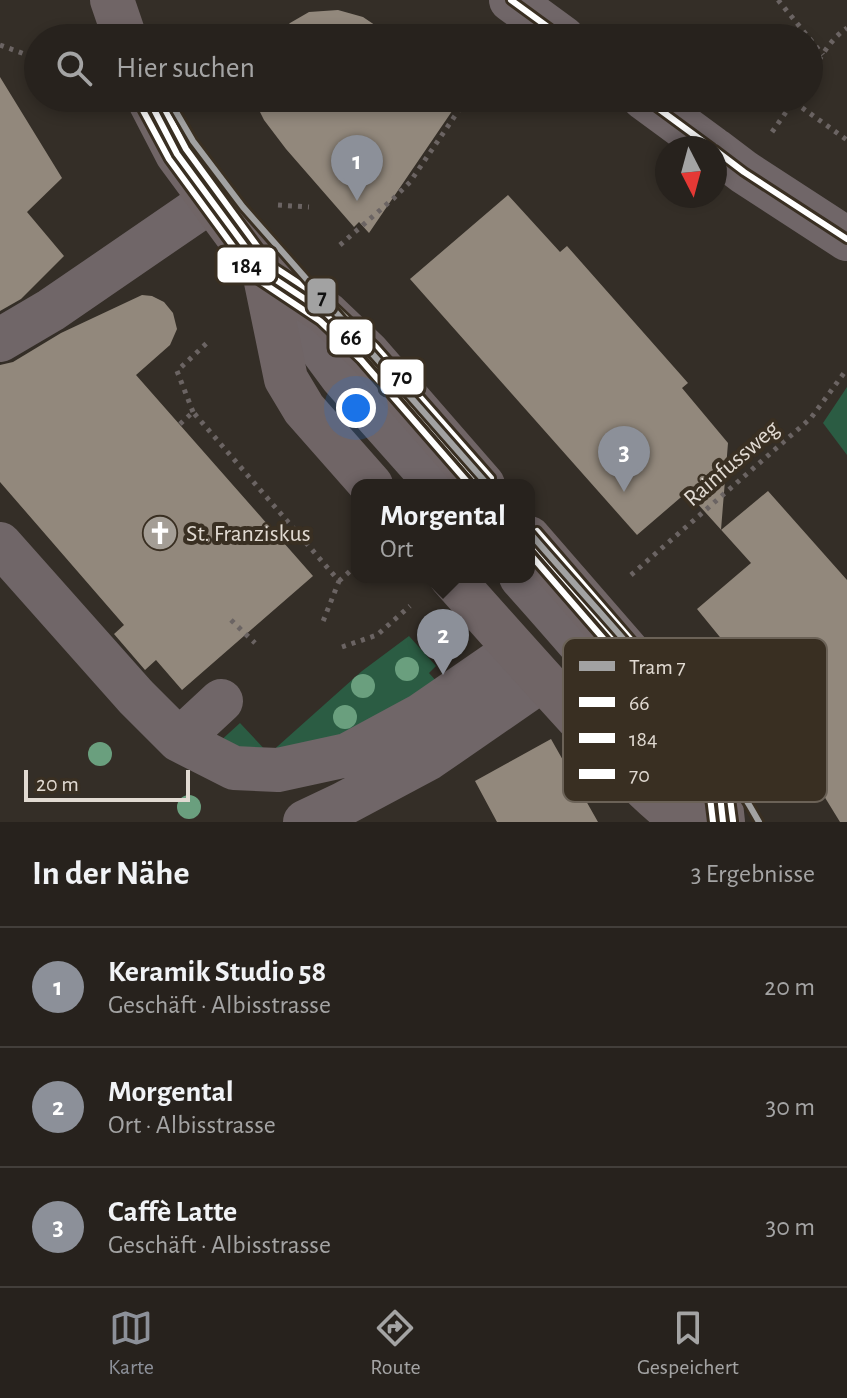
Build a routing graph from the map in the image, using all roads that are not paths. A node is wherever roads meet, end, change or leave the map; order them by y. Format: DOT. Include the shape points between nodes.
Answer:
graph roads {
  1 [pos="112,0"];
  2 [pos="511,0"];
  3 [pos="120,24"];
  4 [pos="544,24"];
  5 [pos="155,112"];
  6 [pos="663,112"];
  7 [pos="696,136"];
  8 [pos="727,159"];
  9 [pos="210,201"];
  10 [pos="847,239"];
  11 [pos="264,272"];
  12 [pos="0,340"];
  13 [pos="366,479"];
  14 [pos="433,479"];
  15 [pos="478,479"];
  16 [pos="0,544"];
  17 [pos="535,545"];
  18 [pos="526,583"];
  19 [pos="435,588"];
  20 [pos="575,638"];
  21 [pos="616,638"];
  22 [pos="495,664"];
  23 [pos="542,680"];
  24 [pos="221,701"];
  25 [pos="563,702"];
  26 [pos="179,740"];
  27 [pos="662,802"];
  28 [pos="704,802"];
  29 [pos="721,802"];
  30 [pos="305,822"];
  31 [pos="686,822"];
  32 [pos="715,822"];
  33 [pos="723,822"];
  1 -- 3 [label="main road"];
  2 -- 4 [label="street"];
  5 -- 9 [label="main road"];
  6 -- 7 [label="street"];
  8 -- 10 [label="street"];
  9 -- 11 [label="main road"];
  9 -- 12 [label="street"];
  11 -- 13 [label="main road" via="286,379 304,409"];
  11 -- 14 [label="street" via="342,377"];
  11 -- 15 [label="main road" via="326,313 368,353"];
  16 -- 26 [label="street"];
  17 -- 21 [label="main road"];
  18 -- 20 [label="street"];
  19 -- 23 [label="main road"];
  22 -- 26 [label="street" via="421,715 347,755 278,770 234,768"];
  23 -- 25 [label="main road"];
  23 -- 30 [label="street" via="429,758"];
  24 -- 26 [label="street"];
  27 -- 31 [label="main road"];
  28 -- 32 [label="street"];
  29 -- 33 [label="main road"];
}
